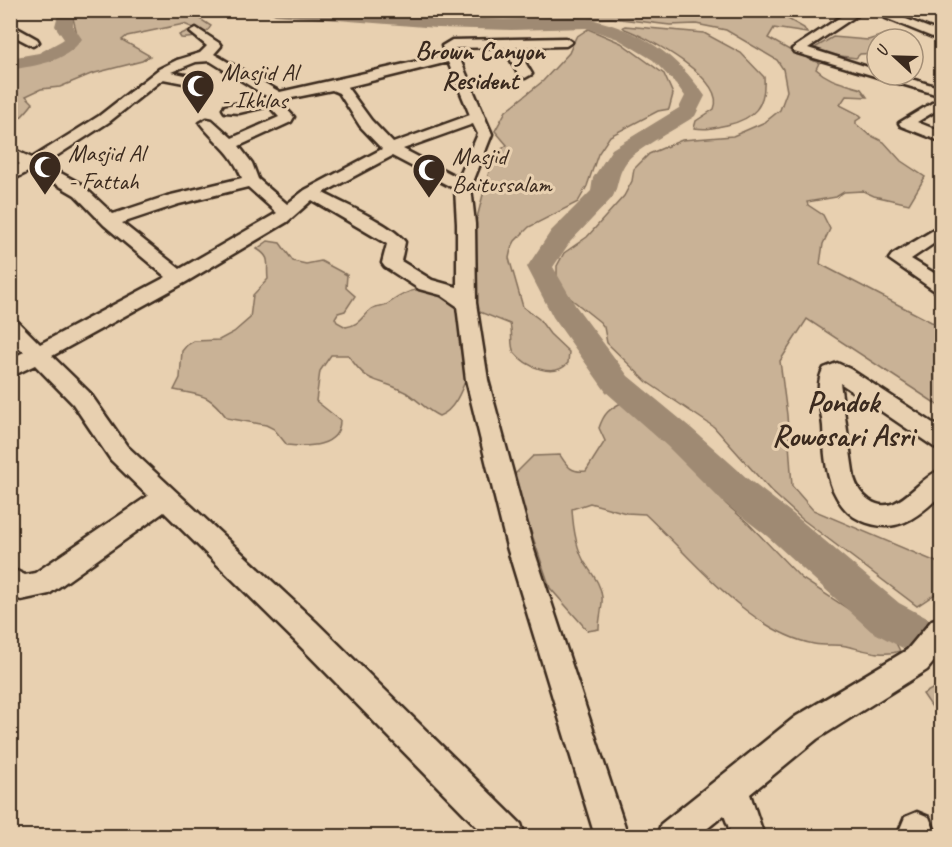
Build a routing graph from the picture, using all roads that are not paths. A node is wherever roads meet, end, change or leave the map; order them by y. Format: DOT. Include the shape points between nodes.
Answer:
graph roads {
  1 [pos="860,10"];
  2 [pos="880,12"];
  3 [pos="10,28"];
  4 [pos="196,32"];
  5 [pos="942,37"];
  6 [pos="33,42"];
  7 [pos="566,42"];
  8 [pos="508,43"];
  9 [pos="204,56"];
  10 [pos="453,57"];
  11 [pos="865,71"];
  12 [pos="160,74"];
  13 [pos="525,74"];
  14 [pos="194,81"];
  15 [pos="333,86"];
  16 [pos="924,87"];
  17 [pos="942,92"];
  18 [pos="275,99"];
  19 [pos="942,101"];
  20 [pos="230,109"];
  21 [pos="478,117"];
  22 [pos="207,123"];
  23 [pos="941,136"];
  24 [pos="230,144"];
  25 [pos="391,149"];
  26 [pos="10,152"];
  27 [pos="30,165"];
  28 [pos="10,176"];
  29 [pos="251,181"];
  30 [pos="463,186"];
  31 [pos="312,193"];
  32 [pos="287,213"];
  33 [pos="111,221"];
  34 [pos="942,230"];
  35 [pos="179,278"];
  36 [pos="942,287"];
  37 [pos="466,303"];
  38 [pos="10,326"];
  39 [pos="38,354"];
  40 [pos="10,369"];
  41 [pos="942,441"];
  42 [pos="942,479"];
  43 [pos="166,497"];
  44 [pos="10,580"];
  45 [pos="942,630"];
  46 [pos="732,789"];
  47 [pos="509,837"];
  48 [pos="612,837"];
  49 [pos="672,837"];
  50 [pos="748,837"];
  1 -- 11 [label="street" via="799,48 804,53"];
  2 -- 5 [label="street"];
  3 -- 6 [label="street"];
  4 -- 9 [label="street" via="215,46"];
  7 -- 8 [label="street"];
  8 -- 10 [label="street" via="452,44 448,46"];
  8 -- 13 [label="street"];
  9 -- 12 [label="street"];
  9 -- 18 [label="street" via="215,58"];
  10 -- 15 [label="street"];
  10 -- 21 [label="street"];
  12 -- 14 [label="street"];
  12 -- 27 [label="street" via="82,135"];
  15 -- 18 [label="street"];
  15 -- 25 [label="street" via="344,90 365,123"];
  16 -- 17 [label="street"];
  18 -- 20 [label="street"];
  18 -- 24 [label="street" via="286,119"];
  19 -- 23 [label="street" via="906,122"];
  21 -- 25 [label="street"];
  21 -- 30 [label="street" via="485,134"];
  22 -- 24 [label="street"];
  24 -- 29 [label="street"];
  25 -- 30 [label="street"];
  25 -- 31 [label="street"];
  26 -- 27 [label="street"];
  27 -- 28 [label="street"];
  27 -- 33 [label="street" via="69,183"];
  29 -- 32 [label="street"];
  29 -- 33 [label="street" via="173,200"];
  30 -- 37 [label="street"];
  31 -- 32 [label="street"];
  31 -- 37 [label="street" via="396,242 391,263"];
  32 -- 35 [label="street"];
  33 -- 35 [label="street"];
  34 -- 36 [label="street" via="898,259"];
  35 -- 39 [label="street"];
  37 -- 48 [label="street" via="477,380 520,547"];
  38 -- 39 [label="street"];
  39 -- 40 [label="street"];
  39 -- 43 [label="street" via="81,398 119,453"];
  41 -- 42 [label="street" via="843,374 831,373 840,464 845,490 854,504 873,514 892,516 915,504"];
  43 -- 44 [label="street" via="40,585 21,588"];
  43 -- 47 [label="street"];
  45 -- 46 [label="street" via="917,660 806,728"];
  46 -- 49 [label="street"];
  46 -- 50 [label="street"];
}
